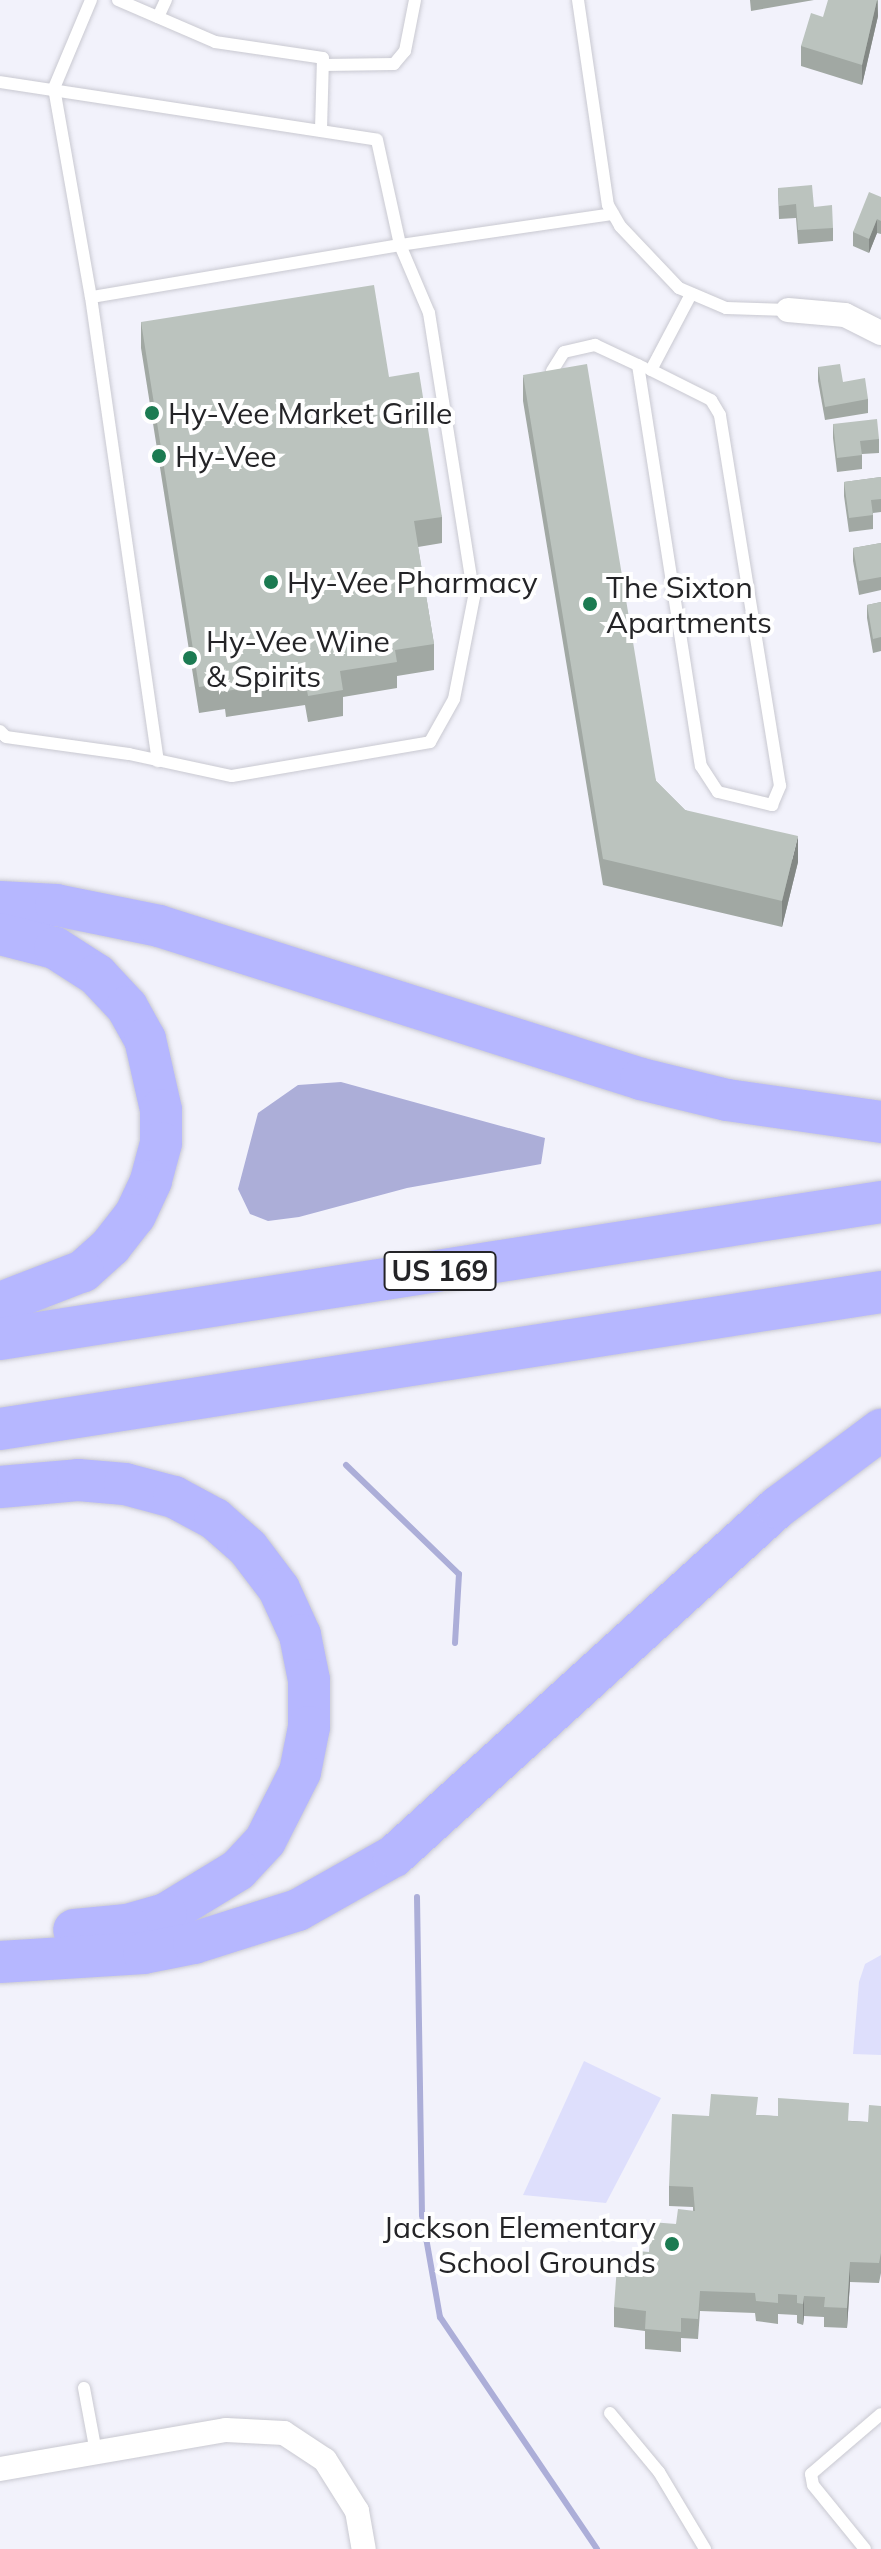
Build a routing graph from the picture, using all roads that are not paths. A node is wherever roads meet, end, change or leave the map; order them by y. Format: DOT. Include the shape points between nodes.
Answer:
graph roads {
  1 [pos="91,0"];
  2 [pos="118,0"];
  3 [pos="166,0"];
  4 [pos="415,0"];
  5 [pos="578,0"];
  6 [pos="158,17"];
  7 [pos="324,65"];
  8 [pos="0,82"];
  9 [pos="54,88"];
  10 [pos="321,131"];
  11 [pos="613,214"];
  12 [pos="400,245"];
  13 [pos="691,294"];
  14 [pos="91,297"];
  15 [pos="788,310"];
  16 [pos="881,333"];
  17 [pos="645,368"];
  18 [pos="552,371"];
  19 [pos="0,731"];
  20 [pos="158,761"];
  21 [pos="0,902"];
  22 [pos="0,934"];
  23 [pos="881,1122"];
  24 [pos="881,1202"];
  25 [pos="881,1292"];
  26 [pos="0,1303"];
  27 [pos="0,1339"];
  28 [pos="0,1429"];
  29 [pos="881,1430"];
  30 [pos="0,1487"];
  31 [pos="0,1933"];
  32 [pos="0,1962"];
  33 [pos="84,2388"];
  34 [pos="610,2413"];
  35 [pos="881,2414"];
  36 [pos="96,2452"];
  37 [pos="0,2469"];
  38 [pos="364,2549"];
  39 [pos="705,2549"];
  40 [pos="865,2549"];
  1 -- 9 [label="lane"];
  2 -- 6 [label="lane"];
  3 -- 6 [label="lane"];
  4 -- 7 [label="lane" via="405,51 394,64"];
  5 -- 11 [label="lane"];
  6 -- 7 [label="lane" via="215,42 323,58"];
  7 -- 10 [label="lane"];
  8 -- 9 [label="lane"];
  9 -- 10 [label="lane"];
  9 -- 14 [label="lane"];
  10 -- 12 [label="lane" via="377,140"];
  11 -- 12 [label="lane"];
  11 -- 13 [label="lane" via="644,256"];
  12 -- 14 [label="lane"];
  12 -- 20 [label="lane" via="429,313 474,597 454,699 430,742 232,776"];
  13 -- 15 [label="lane" via="726,308"];
  13 -- 17 [label="lane"];
  14 -- 20 [label="lane"];
  15 -- 16 [label="street" via="845,315"];
  17 -- 17 [label="lane" via="711,400 720,415 780,786 772,805 718,792 701,766"];
  17 -- 18 [label="lane" via="595,345 564,352"];
  19 -- 20 [label="lane" via="6,737"];
  21 -- 23 [label="highway" via="56,905 159,926 641,1079 741,1103"];
  22 -- 26 [label="highway" via="55,948 97,975 127,1007 145,1039 161,1110 161,1143 151,1181 135,1215 111,1246 83,1271"];
  24 -- 27 [label="highway, US 169"];
  25 -- 28 [label="highway"];
  29 -- 32 [label="highway" via="778,1507 439,1820 358,1878 298,1910 194,1943 144,1953"];
  30 -- 31 [label="highway" via="78,1480 125,1484 174,1497 215,1519 248,1548 279,1589 300,1635 309,1680 309,1727 300,1772 265,1841 207,1893 166,1914 127,1925"];
  33 -- 36 [label="lane"];
  34 -- 39 [label="lane" via="659,2472"];
  35 -- 40 [label="lane" via="811,2474 813,2485"];
  36 -- 37 [label="street"];
  36 -- 38 [label="street" via="226,2430 284,2433 325,2460 357,2511"];
}
